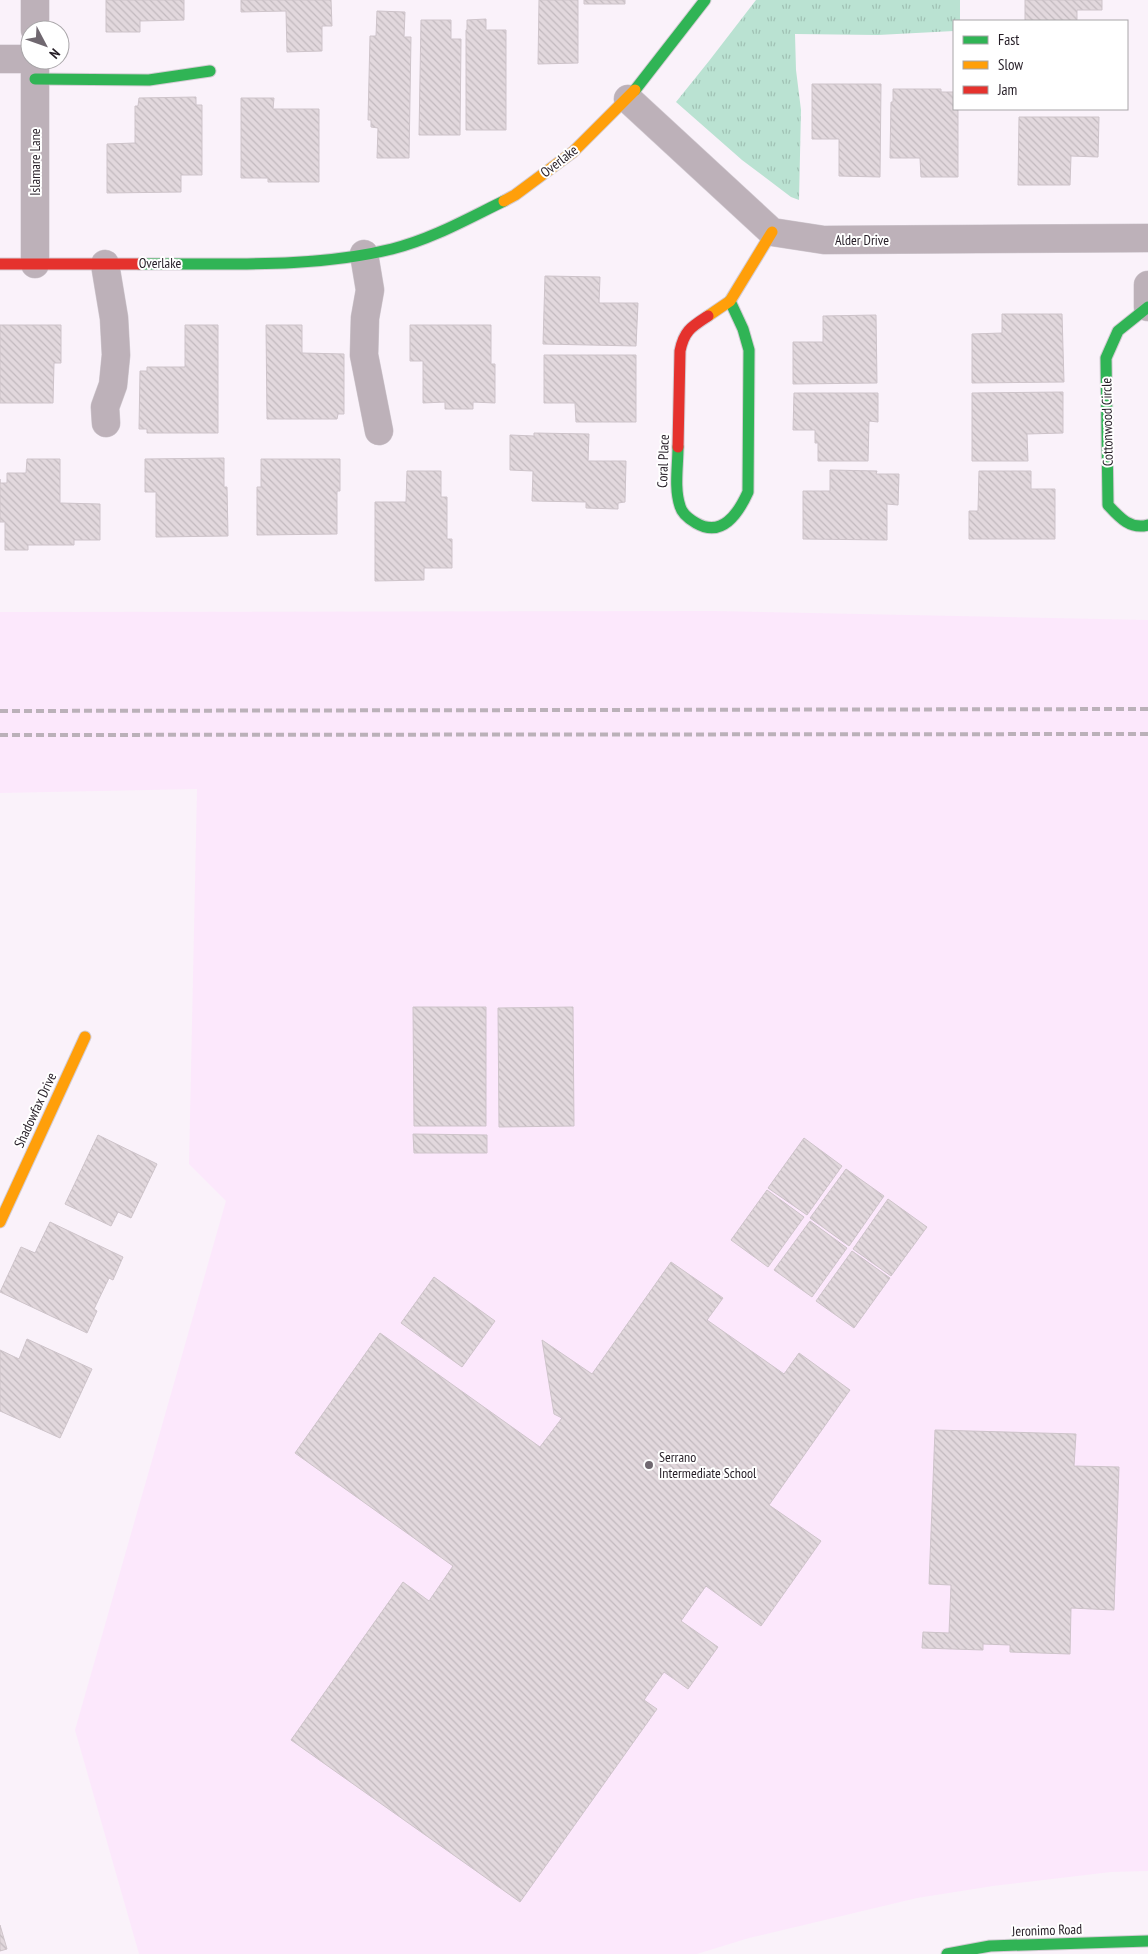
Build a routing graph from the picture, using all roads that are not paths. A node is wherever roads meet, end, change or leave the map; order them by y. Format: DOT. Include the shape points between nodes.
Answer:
graph roads {
  1 [pos="35,0"];
  2 [pos="705,0"];
  3 [pos="35,20"];
  4 [pos="0,60"];
  5 [pos="20,64"];
  6 [pos="33,70"];
  7 [pos="66,70"];
  8 [pos="210,71"];
  9 [pos="628,99"];
  10 [pos="772,232"];
  11 [pos="1148,238"];
  12 [pos="364,254"];
  13 [pos="0,264"];
  14 [pos="35,264"];
  15 [pos="105,264"];
  16 [pos="1148,285"];
  17 [pos="730,301"];
  18 [pos="1148,307"];
  19 [pos="106,423"];
  20 [pos="380,431"];
  21 [pos="1148,524"];
  22 [pos="85,1037"];
  23 [pos="0,1222"];
  24 [pos="1147,1946"];
  25 [pos="947,1954"];
  1 -- 3 [label="street"];
  2 -- 9 [label="street, Overlake"];
  4 -- 5 [label="street"];
  6 -- 14 [label="street, Islamare Lane"];
  7 -- 8 [label="street" via="149,80"];
  9 -- 10 [label="street"];
  9 -- 12 [label="street, Overlake" via="573,152 515,195 441,233 392,249"];
  10 -- 11 [label="street, Alder Drive" via="824,240"];
  10 -- 17 [label="street, Coral Place"];
  12 -- 15 [label="street, Overlake" via="288,263"];
  12 -- 20 [label="street" via="370,290 364,355"];
  13 -- 14 [label="street, Overlake"];
  14 -- 15 [label="street, Overlake"];
  15 -- 19 [label="street" via="116,355 113,385 105,407"];
  16 -- 18 [label="street, Cottonwood Circle"];
  17 -- 17 [label="street, Coral Place" via="692,326 683,337 680,352 677,496 685,515 708,528 716,528 731,520 748,492 749,350"];
  18 -- 21 [label="street, Cottonwood Circle" via="1118,331 1106,358 1108,505 1123,523 1143,527"];
  22 -- 23 [label="street, Shadowfax Drive"];
  24 -- 25 [label="street, Jeronimo Road" via="990,1946"];
}
